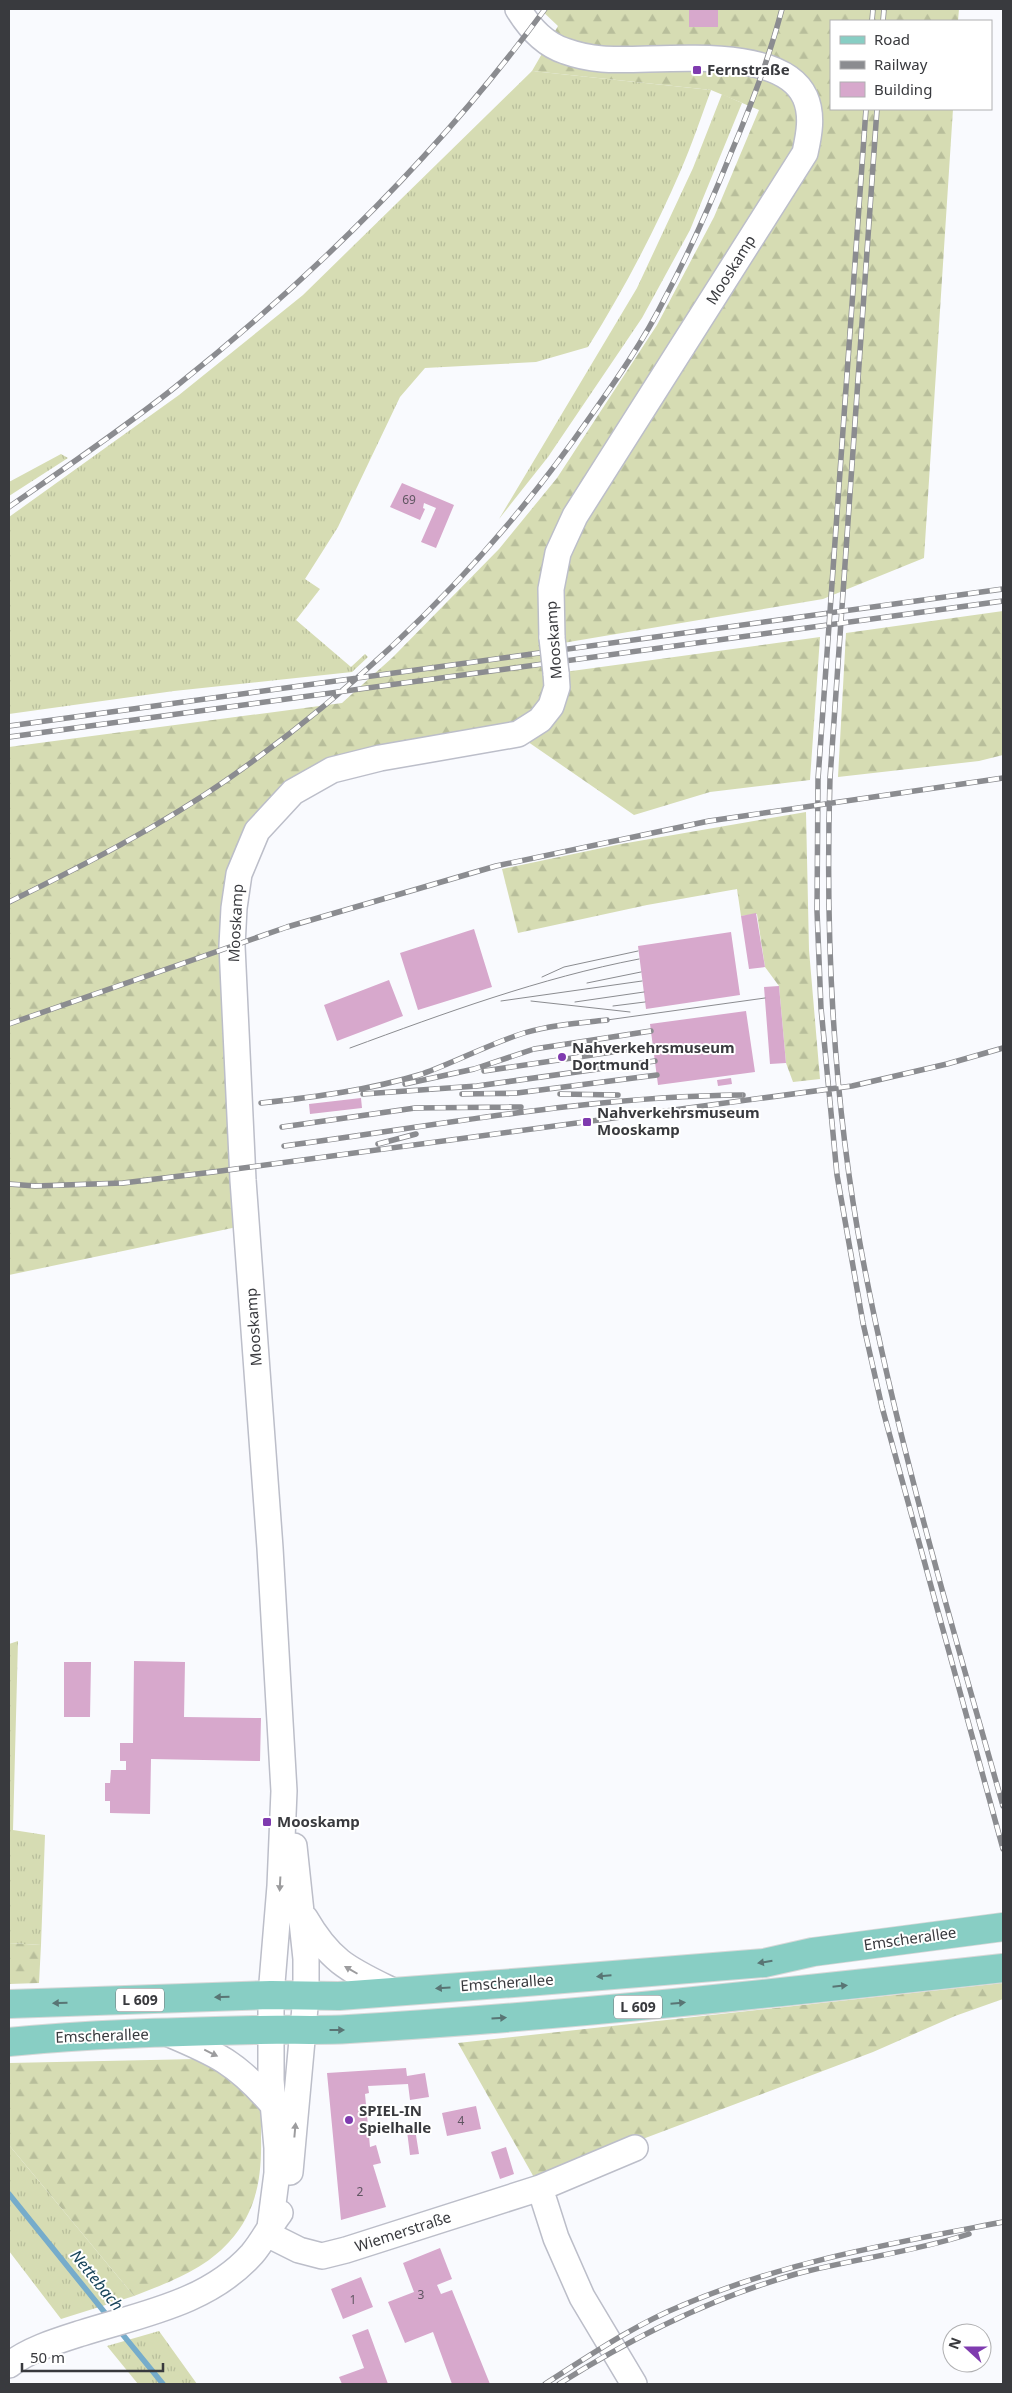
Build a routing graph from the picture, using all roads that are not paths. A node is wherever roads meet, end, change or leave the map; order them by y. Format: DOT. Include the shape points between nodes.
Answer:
graph roads {
  1 [pos="518,9"];
  2 [pos="284,1801"];
  3 [pos="302,1913"];
  4 [pos="1003,1927"];
  5 [pos="1003,1968"];
  6 [pos="395,1992"];
  7 [pos="271,1995"];
  8 [pos="306,1996"];
  9 [pos="9,2004"];
  10 [pos="271,2030"];
  11 [pos="303,2030"];
  12 [pos="167,2033"];
  13 [pos="9,2042"];
  14 [pos="273,2105"];
  15 [pos="635,2148"];
  16 [pos="540,2188"];
  17 [pos="268,2230"];
  18 [pos="9,2365"];
  19 [pos="634,2384"];
  1 -- 2 [label="street, Mooskamp, bridge" via="540,37 565,51 601,59 736,60 770,68 786,75 800,89 810,115 809,132 805,153 575,516 558,553 551,589 557,687 551,706 540,720 518,734 380,758 332,770 293,792 257,831 239,874 232,946 239,1102"];
  2 -- 3 [label="street, Mooskamp" via="292,1828"];
  2 -- 7 [label="street, Mooskamp, one-way"];
  6 -- 3 [label="street, one-way" via="349,1970 330,1955"];
  3 -- 8 [label="street, Mooskamp"];
  4 -- 6 [label="main road, Emscherallee / L 609, one-way" via="813,1952 764,1962"];
  11 -- 5 [label="main road, Emscherallee / L 609, one-way" via="356,2029 720,2000"];
  6 -- 8 [label="main road, Emscherallee / L 609"];
  7 -- 8 [label="main road, Emscherallee / L 609"];
  7 -- 9 [label="main road, Emscherallee / L 609, one-way"];
  7 -- 10 [label="street, Mooskamp"];
  8 -- 11 [label="street, Mooskamp"];
  10 -- 11 [label="main road, Emscherallee / L 609"];
  10 -- 12 [label="main road, Emscherallee / L 609"];
  10 -- 14 [label="street, Mooskamp"];
  17 -- 11 [label="street, Mooskamp, one-way" via="281,2211 290,2171"];
  12 -- 13 [label="main road, Emscherallee / L 609"];
  12 -- 14 [label="street, one-way" via="214,2053 235,2066"];
  14 -- 17 [label="street, Mooskamp" via="277,2173"];
  15 -- 16 [label="street, Wiemerstraße"];
  16 -- 17 [label="street, Wiemerstraße" via="322,2256 299,2250"];
  16 -- 19 [label="street" via="556,2238 582,2297"];
  17 -- 18 [label="street, Mooskamp" via="252,2253 214,2285 151,2312 44,2346"];
}
